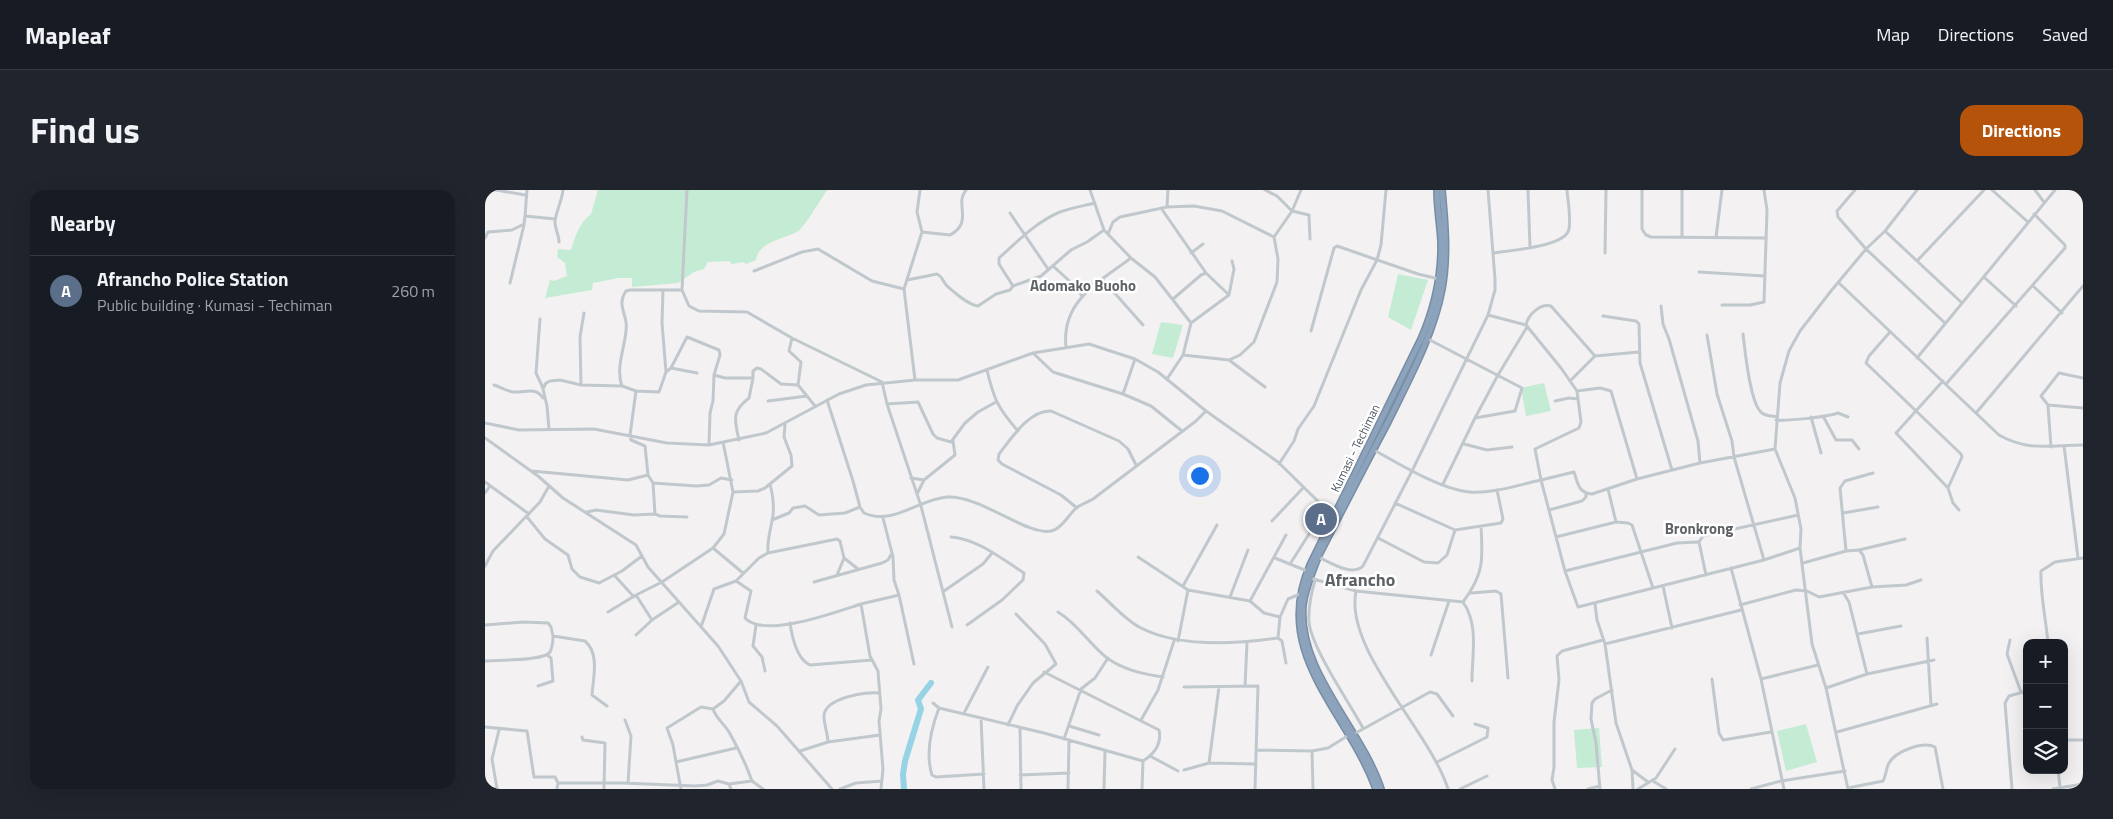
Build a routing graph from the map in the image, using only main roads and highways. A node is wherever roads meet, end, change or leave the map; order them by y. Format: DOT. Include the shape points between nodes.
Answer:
graph roads {
  1 [pos="1437,190"];
  2 [pos="1442,190"];
  3 [pos="1394,393"];
  4 [pos="1401,396"];
  5 [pos="1351,735"];
  6 [pos="1376,789"];
  7 [pos="1381,789"];
  1 -- 3 [label="highway, Kumasi - Techiman" via="1441,241 1439,279 1428,324"];
  2 -- 4 [label="highway" via="1445,272 1427,338"];
  3 -- 4 [label="highway"];
  3 -- 5 [label="highway, Kumasi - Techiman" via="1307,571 1300,594 1298,623 1304,654"];
  4 -- 5 [label="highway" via="1318,557 1305,595 1303,617 1307,645"];
  5 -- 6 [label="highway, Kumasi - Techiman"];
  5 -- 7 [label="highway"];
}
